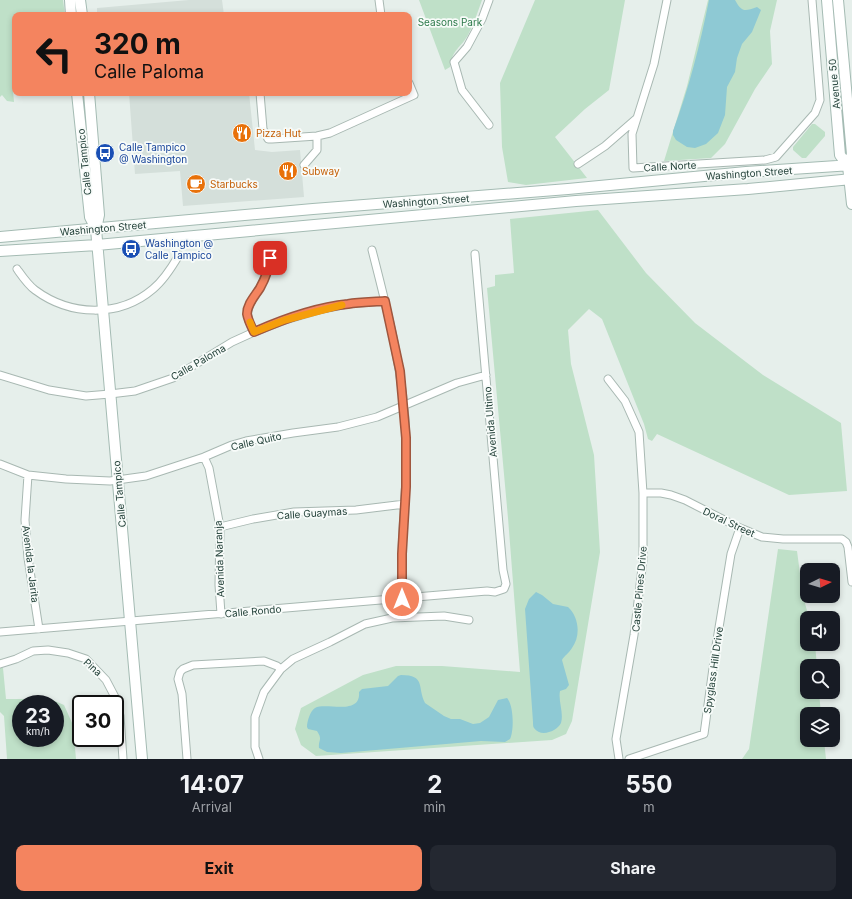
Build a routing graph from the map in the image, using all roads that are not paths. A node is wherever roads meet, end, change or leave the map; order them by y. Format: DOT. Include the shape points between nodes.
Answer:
graph roads {
  1 [pos="70,0"];
  2 [pos="80,0"];
  3 [pos="379,0"];
  4 [pos="489,0"];
  5 [pos="667,0"];
  6 [pos="812,0"];
  7 [pos="826,0"];
  8 [pos="838,0"];
  9 [pos="71,12"];
  10 [pos="82,12"];
  11 [pos="381,12"];
  12 [pos="77,96"];
  13 [pos="89,96"];
  14 [pos="260,96"];
  15 [pos="412,96"];
  16 [pos="637,118"];
  17 [pos="489,125"];
  18 [pos="317,136"];
  19 [pos="578,164"];
  20 [pos="304,165"];
  21 [pos="850,165"];
  22 [pos="851,180"];
  23 [pos="852,204"];
  24 [pos="96,229"];
  25 [pos="0,237"];
  26 [pos="97,245"];
  27 [pos="272,250"];
  28 [pos="372,250"];
  29 [pos="0,251"];
  30 [pos="475,254"];
  31 [pos="179,255"];
  32 [pos="17,270"];
  33 [pos="385,301"];
  34 [pos="103,309"];
  35 [pos="254,332"];
  36 [pos="0,371"];
  37 [pos="0,375"];
  38 [pos="486,375"];
  39 [pos="9,379"];
  40 [pos="608,379"];
  41 [pos="110,394"];
  42 [pos="404,406"];
  43 [pos="204,457"];
  44 [pos="0,464"];
  45 [pos="28,475"];
  46 [pos="118,480"];
  47 [pos="643,493"];
  48 [pos="405,504"];
  49 [pos="220,528"];
  50 [pos="740,528"];
  51 [pos="852,582"];
  52 [pos="504,589"];
  53 [pos="402,599"];
  54 [pos="221,614"];
  55 [pos="469,620"];
  56 [pos="130,621"];
  57 [pos="39,629"];
  58 [pos="0,632"];
  59 [pos="0,664"];
  60 [pos="281,669"];
  61 [pos="123,759"];
  62 [pos="142,759"];
  63 [pos="187,759"];
  64 [pos="259,759"];
  65 [pos="618,759"];
  66 [pos="629,759"];
  1 -- 9 [label="main road"];
  2 -- 10 [label="main road"];
  3 -- 11 [label="street"];
  4 -- 17 [label="street" via="467,46 454,62 462,90"];
  5 -- 16 [label="street, Calle Norte" via="654,64"];
  6 -- 16 [label="street, Calle Norte" via="820,100 815,114 776,157 765,160 633,168 632,134"];
  7 -- 21 [label="main road, Avenue 50" via="840,155"];
  8 -- 21 [label="main road, Avenue 50" via="852,154"];
  12 -- 24 [label="main road, Calle Tampico" via="90,217"];
  13 -- 24 [label="main road, Calle Tampico" via="99,215"];
  14 -- 18 [label="street" via="263,129 268,139"];
  15 -- 18 [label="street" via="330,133"];
  16 -- 19 [label="street" via="605,146"];
  18 -- 20 [label="street" via="317,150"];
  21 -- 22 [label="main road, Avenue 50"];
  21 -- 24 [label="main road, Washington Street"];
  22 -- 23 [label="main road, Avenue 50"];
  22 -- 26 [label="main road, Washington Street" via="541,204"];
  24 -- 25 [label="main road, Washington Street"];
  24 -- 26 [label="main road, Calle Tampico"];
  26 -- 29 [label="main road, Washington Street"];
  26 -- 34 [label="main road, Calle Tampico"];
  27 -- 35 [label="street" via="269,267 248,310 248,320"];
  28 -- 33 [label="street"];
  30 -- 38 [label="street, Avenida Ultimo"];
  31 -- 34 [label="street" via="167,275 154,289 132,303"];
  32 -- 34 [label="street" via="33,289 52,301 71,308"];
  33 -- 35 [label="street, Calle Paloma" via="323,309"];
  33 -- 42 [label="street" via="400,371"];
  34 -- 41 [label="main road, Calle Tampico"];
  35 -- 41 [label="street, Calle Paloma" via="173,378 135,391"];
  36 -- 39 [label="street"];
  37 -- 39 [label="street, Calle Paloma"];
  38 -- 42 [label="street, Calle Quito" via="457,383"];
  38 -- 52 [label="street, Avenida Ultimo"];
  39 -- 41 [label="street, Calle Paloma" via="86,396"];
  40 -- 47 [label="street, Castle Pines Drive" via="625,401 640,432"];
  41 -- 46 [label="main road, Calle Tampico"];
  42 -- 43 [label="street, Calle Quito" via="377,417 338,427 246,441"];
  42 -- 48 [label="street"];
  43 -- 46 [label="street, Calle Quito" via="146,476"];
  43 -- 49 [label="street, Avenida Naranja" via="209,468"];
  44 -- 45 [label="street, Calle Quito"];
  45 -- 46 [label="street, Calle Quito" via="95,481"];
  45 -- 57 [label="street, Avenida la Jarita" via="25,520"];
  46 -- 56 [label="main road, Calle Tampico"];
  47 -- 50 [label="street, Doral Street" via="661,493 685,500"];
  47 -- 65 [label="street, Castle Pines Drive" via="643,560 634,635 616,739"];
  48 -- 49 [label="street, Calle Guaymas" via="356,510 294,512"];
  48 -- 53 [label="street"];
  49 -- 54 [label="street, Avenida Naranja"];
  50 -- 51 [label="street, Doral Street" via="762,537 842,539 848,547"];
  50 -- 66 [label="street, Spyglass Hill Drive" via="731,554 704,734"];
  52 -- 53 [label="street, Calle Rondo" via="495,592"];
  53 -- 54 [label="street, Calle Rondo"];
  54 -- 56 [label="street, Calle Rondo"];
  55 -- 60 [label="street" via="444,616 392,618 365,624 292,659"];
  56 -- 57 [label="street, Calle Rondo"];
  56 -- 62 [label="main road, Calle Tampico"];
  57 -- 58 [label="street, Calle Rondo"];
  59 -- 61 [label="street, Pina" via="33,652 48,650 86,659 106,680 116,699 120,716"];
  60 -- 63 [label="street" via="264,661 193,665 183,669 178,679 182,694"];
  60 -- 64 [label="street" via="264,692 255,717 255,747"];
}
